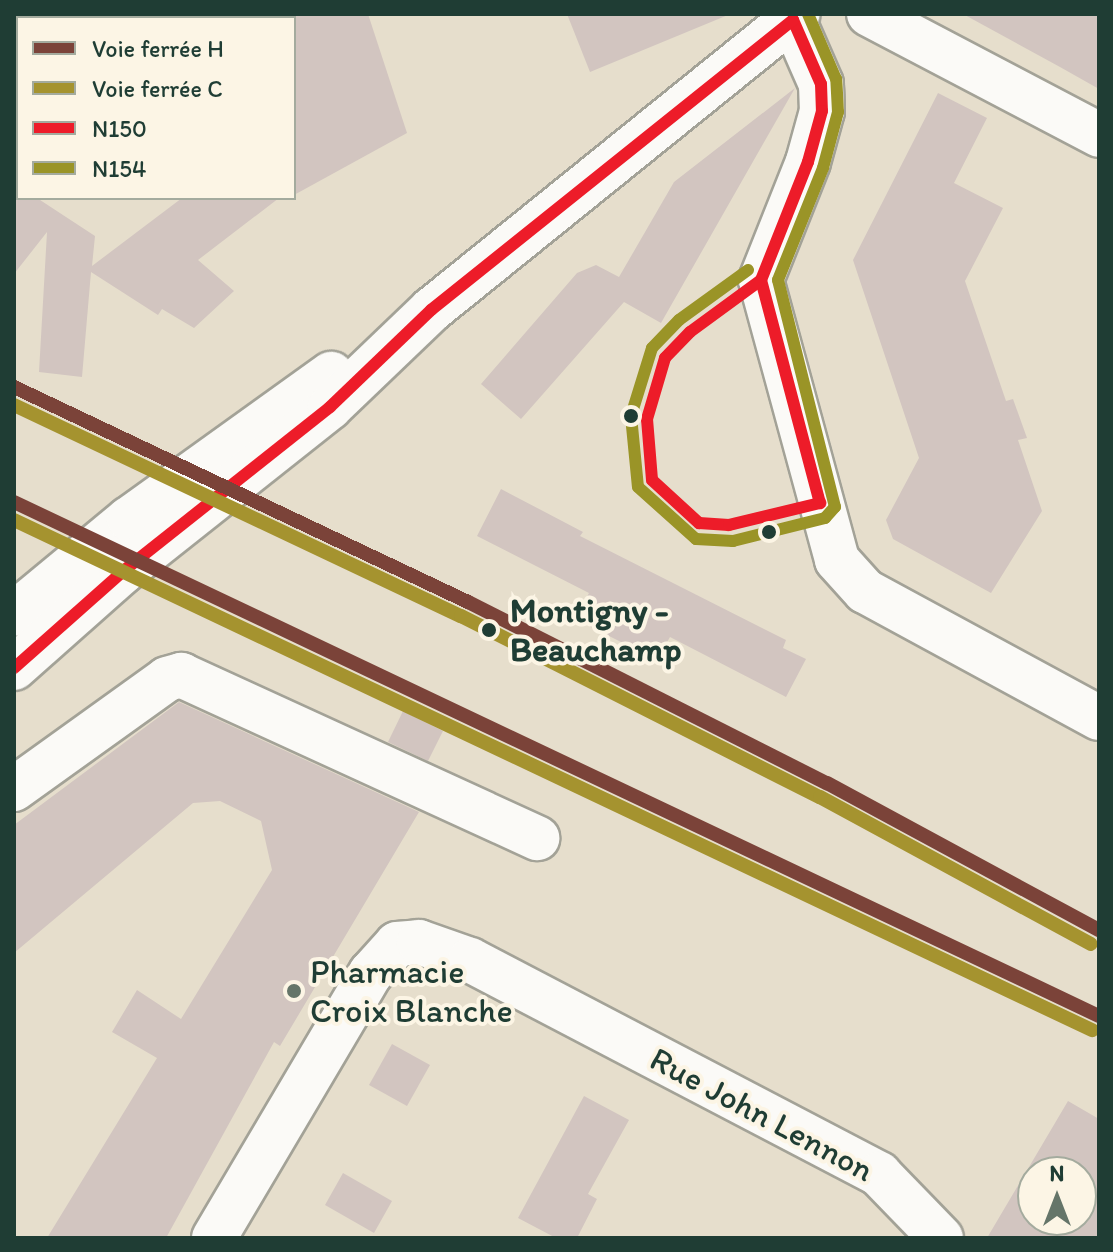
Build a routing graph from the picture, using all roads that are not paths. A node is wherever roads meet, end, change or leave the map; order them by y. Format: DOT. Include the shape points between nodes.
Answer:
graph roads {
  1 [pos="869,14"];
  2 [pos="796,17"];
  3 [pos="1099,135"];
  4 [pos="103,563"];
  5 [pos="14,614"];
  6 [pos="14,668"];
  7 [pos="1099,718"];
  8 [pos="14,789"];
  9 [pos="537,838"];
  10 [pos="214,1238"];
  11 [pos="941,1238"];
  1 -- 3 [label="street"];
  2 -- 4 [label="street" via="431,310"];
  2 -- 7 [label="street" via="821,84 822,111 808,162 761,280 837,560 865,591"];
  4 -- 5 [label="street"];
  4 -- 6 [label="street"];
  8 -- 9 [label="street" via="167,679 181,675"];
  10 -- 11 [label="street, Rue John Lennon" via="371,973 397,944 439,947 879,1174"];
}
